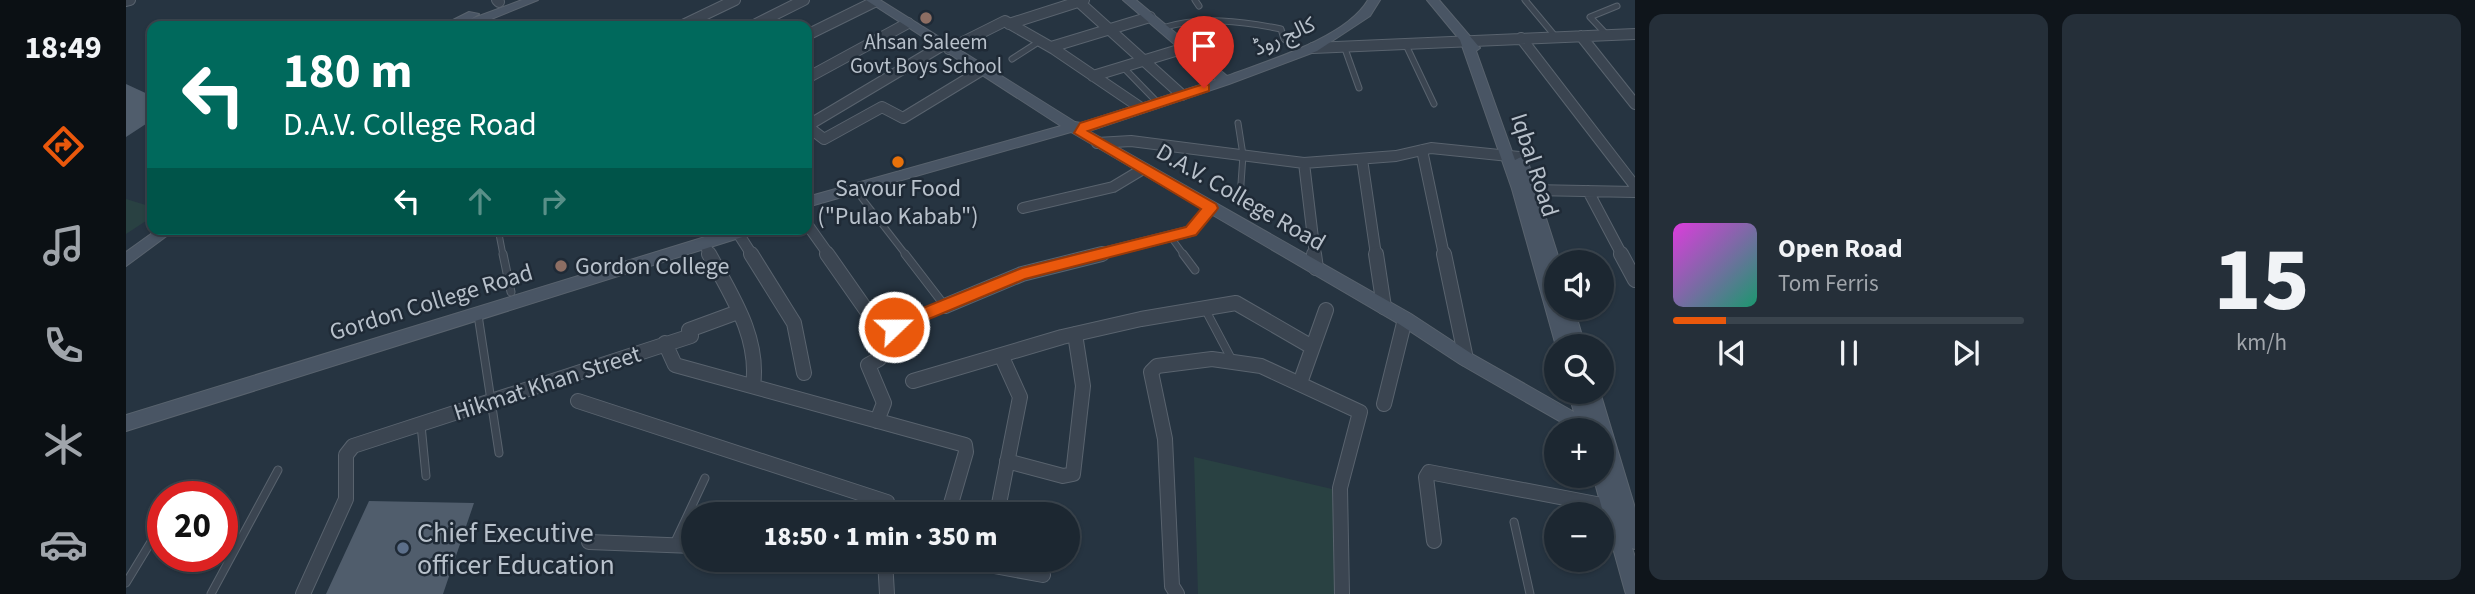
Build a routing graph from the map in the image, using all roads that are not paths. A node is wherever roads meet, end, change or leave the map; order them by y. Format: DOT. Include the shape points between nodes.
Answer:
graph roads {
  1 [pos="532,0"];
  2 [pos="735,0"];
  3 [pos="804,0"];
  4 [pos="1129,0"];
  5 [pos="1195,0"];
  6 [pos="1374,0"];
  7 [pos="1433,0"];
  8 [pos="1525,0"];
  9 [pos="500,1"];
  10 [pos="873,1"];
  11 [pos="1081,1"];
  12 [pos="1199,6"];
  13 [pos="1617,6"];
  14 [pos="1150,17"];
  15 [pos="458,21"];
  16 [pos="477,21"];
  17 [pos="691,21"];
  18 [pos="762,21"];
  19 [pos="908,23"];
  20 [pos="1009,24"];
  21 [pos="1162,28"];
  22 [pos="1112,29"];
  23 [pos="812,32"];
  24 [pos="1635,34"];
  25 [pos="1607,35"];
  26 [pos="1581,36"];
  27 [pos="1556,37"];
  28 [pos="1521,38"];
  29 [pos="1466,40"];
  30 [pos="1040,41"];
  31 [pos="1405,43"];
  32 [pos="1344,46"];
  33 [pos="946,47"];
  34 [pos="1051,47"];
  35 [pos="1185,48"];
  36 [pos="1308,50"];
  37 [pos="1012,59"];
  38 [pos="1145,60"];
  39 [pos="1123,67"];
  40 [pos="982,70"];
  41 [pos="812,75"];
  42 [pos="1093,76"];
  43 [pos="1225,81"];
  44 [pos="1359,88"];
  45 [pos="1182,95"];
  46 [pos="1158,103"];
  47 [pos="1434,104"];
  48 [pos="1635,104"];
  49 [pos="1141,108"];
  50 [pos="812,123"];
  51 [pos="1238,123"];
  52 [pos="1079,128"];
  53 [pos="812,130"];
  54 [pos="1097,143"];
  55 [pos="1422,150"];
  56 [pos="1243,155"];
  57 [pos="1513,157"];
  58 [pos="1362,159"];
  59 [pos="1304,163"];
  60 [pos="1143,169"];
  61 [pos="1635,186"];
  62 [pos="1532,190"];
  63 [pos="1588,191"];
  64 [pos="1635,192"];
  65 [pos="861,197"];
  66 [pos="1240,198"];
  67 [pos="812,201"];
  68 [pos="1023,208"];
  69 [pos="1210,208"];
  70 [pos="812,212"];
  71 [pos="812,231"];
  72 [pos="147,232"];
  73 [pos="161,235"];
  74 [pos="499,235"];
  75 [pos="696,235"];
  76 [pos="731,235"];
  77 [pos="746,235"];
  78 [pos="1170,236"];
  79 [pos="704,243"];
  80 [pos="126,247"];
  81 [pos="1549,250"];
  82 [pos="126,260"];
  83 [pos="1316,268"];
  84 [pos="1195,270"];
  85 [pos="1635,280"];
  86 [pos="511,292"];
  87 [pos="945,306"];
  88 [pos="1384,307"];
  89 [pos="1205,309"];
  90 [pos="1325,310"];
  91 [pos="738,312"];
  92 [pos="478,313"];
  93 [pos="1405,319"];
  94 [pos="894,327"];
  95 [pos="1075,334"];
  96 [pos="1561,334"];
  97 [pos="665,344"];
  98 [pos="1312,348"];
  99 [pos="1001,355"];
  100 [pos="1466,359"];
  101 [pos="1233,362"];
  102 [pos="804,373"];
  103 [pos="913,381"];
  104 [pos="1300,383"];
  105 [pos="753,386"];
  106 [pos="578,401"];
  107 [pos="491,402"];
  108 [pos="1384,404"];
  109 [pos="126,413"];
  110 [pos="1569,418"];
  111 [pos="877,421"];
  112 [pos="126,423"];
  113 [pos="421,425"];
  114 [pos="499,453"];
  115 [pos="1007,461"];
  116 [pos="278,470"];
  117 [pos="426,476"];
  118 [pos="705,478"];
  119 [pos="1614,485"];
  120 [pos="887,502"];
  121 [pos="951,502"];
  122 [pos="999,502"];
  123 [pos="1586,502"];
  124 [pos="1614,514"];
  125 [pos="1514,522"];
  126 [pos="1635,540"];
  127 [pos="1434,541"];
  128 [pos="589,542"];
  129 [pos="673,545"];
  130 [pos="681,546"];
  131 [pos="147,548"];
  132 [pos="886,572"];
  133 [pos="1029,572"];
  134 [pos="1042,575"];
  135 [pos="126,583"];
  136 [pos="1635,591"];
  137 [pos="211,594"];
  138 [pos="303,594"];
  139 [pos="887,594"];
  140 [pos="1177,594"];
  141 [pos="1342,594"];
  142 [pos="1530,594"];
  1 -- 16 [label="street"];
  2 -- 17 [label="street"];
  3 -- 18 [label="street"];
  4 -- 14 [label="street"];
  5 -- 12 [label="lane"];
  6 -- 36 [label="street, کالج روڈ" via="1366,14"];
  7 -- 29 [label="street, Iqbal Road"];
  8 -- 27 [label="lane"];
  9 -- 15 [label="street"];
  10 -- 19 [label="street, D.A.V. College Road"];
  10 -- 23 [label="street"];
  11 -- 20 [label="street"];
  11 -- 22 [label="street"];
  13 -- 25 [label="lane" via="1590,16"];
  14 -- 21 [label="street"];
  14 -- 22 [label="street"];
  19 -- 33 [label="street, D.A.V. College Road"];
  19 -- 41 [label="street"];
  20 -- 30 [label="street"];
  20 -- 33 [label="street" via="1001,21"];
  21 -- 35 [label="street"];
  21 -- 36 [label="lane" via="1239,20 1281,29 1284,39"];
  22 -- 34 [label="street"];
  22 -- 38 [label="street"];
  24 -- 25 [label="street"];
  25 -- 26 [label="street"];
  26 -- 27 [label="street"];
  26 -- 48 [label="street"];
  27 -- 28 [label="street"];
  28 -- 29 [label="street"];
  28 -- 61 [label="street"];
  29 -- 31 [label="street"];
  29 -- 57 [label="street, Iqbal Road"];
  30 -- 34 [label="street"];
  30 -- 37 [label="lane"];
  31 -- 32 [label="street"];
  31 -- 47 [label="lane"];
  32 -- 36 [label="street"];
  32 -- 44 [label="lane"];
  33 -- 40 [label="street, D.A.V. College Road"];
  33 -- 50 [label="street"];
  34 -- 42 [label="street"];
  35 -- 38 [label="street"];
  35 -- 43 [label="street"];
  36 -- 43 [label="street, کالج روڈ"];
  38 -- 39 [label="street"];
  38 -- 45 [label="street"];
  39 -- 42 [label="street"];
  39 -- 46 [label="lane"];
  40 -- 52 [label="street, D.A.V. College Road"];
  40 -- 53 [label="street" via="903,118 881,107 824,139"];
  42 -- 49 [label="street"];
  43 -- 45 [label="street, کالج روڈ"];
  45 -- 46 [label="street, کالج روڈ"];
  46 -- 49 [label="street, کالج روڈ"];
  49 -- 52 [label="street, کالج روڈ"];
  51 -- 56 [label="lane"];
  52 -- 54 [label="street, D.A.V. College Road"];
  52 -- 65 [label="street"];
  52 -- 67 [label="street"];
  54 -- 56 [label="street" via="1131,141"];
  54 -- 60 [label="street, D.A.V. College Road"];
  55 -- 57 [label="street"];
  55 -- 58 [label="street"];
  55 -- 100 [label="street"];
  56 -- 59 [label="street"];
  56 -- 66 [label="lane"];
  57 -- 62 [label="street, Iqbal Road"];
  57 -- 96 [label="street, Iqbal Road"];
  58 -- 59 [label="street"];
  58 -- 88 [label="street"];
  59 -- 83 [label="street"];
  60 -- 68 [label="street" via="1113,187"];
  60 -- 69 [label="street, D.A.V. College Road"];
  62 -- 63 [label="street"];
  62 -- 81 [label="street, Iqbal Road"];
  63 -- 64 [label="street"];
  63 -- 85 [label="street"];
  65 -- 70 [label="street"];
  65 -- 87 [label="lane"];
  69 -- 78 [label="street" via="1191,231"];
  69 -- 83 [label="street, D.A.V. College Road"];
  71 -- 111 [label="street" via="869,314 880,355 868,365 884,403"];
  72 -- 80 [label="street"];
  73 -- 82 [label="street"];
  74 -- 86 [label="lane"];
  75 -- 86 [label="street, Gordon College Road"];
  76 -- 79 [label="street, Gordon College Road"];
  77 -- 102 [label="street" via="794,323"];
  78 -- 84 [label="lane"];
  78 -- 87 [label="street" via="1022,274"];
  79 -- 91 [label="street"];
  79 -- 92 [label="street, Gordon College Road"];
  83 -- 88 [label="street, D.A.V. College Road"];
  86 -- 109 [label="street, Gordon College Road"];
  87 -- 94 [label="lane"];
  88 -- 93 [label="street, D.A.V. College Road"];
  89 -- 95 [label="street"];
  89 -- 98 [label="street" via="1240,303"];
  89 -- 101 [label="lane"];
  90 -- 98 [label="street"];
  91 -- 97 [label="street, Hikmat Khan Street"];
  91 -- 105 [label="street" via="751,337 757,375"];
  92 -- 107 [label="lane"];
  92 -- 112 [label="street, Gordon College Road"];
  93 -- 100 [label="street, D.A.V. College Road"];
  93 -- 108 [label="street"];
  95 -- 99 [label="street"];
  95 -- 115 [label="street" via="1084,381 1073,474 1063,476"];
  97 -- 105 [label="street" via="676,365"];
  97 -- 107 [label="street, Hikmat Khan Street"];
  98 -- 104 [label="street"];
  99 -- 103 [label="street"];
  99 -- 115 [label="street" via="1020,397"];
  100 -- 110 [label="street, D.A.V. College Road"];
  101 -- 104 [label="street" via="1261,366"];
  101 -- 140 [label="street" via="1213,359 1157,366 1151,372 1165,439 1172,586"];
  104 -- 141 [label="street" via="1360,412 1340,488"];
  105 -- 111 [label="street"];
  106 -- 120 [label="street"];
  107 -- 113 [label="street, Hikmat Khan Street"];
  107 -- 114 [label="lane"];
  111 -- 121 [label="street" via="965,445"];
  113 -- 117 [label="lane"];
  113 -- 138 [label="street, Hikmat Khan Street" via="348,449 346,499"];
  115 -- 122 [label="street"];
  116 -- 137 [label="lane"];
  118 -- 129 [label="lane"];
  119 -- 126 [label="street"];
  123 -- 127 [label="street" via="1429,472"];
  124 -- 136 [label="street"];
  125 -- 142 [label="lane"];
  128 -- 129 [label="street"];
  129 -- 130 [label="street"];
  131 -- 135 [label="lane"];
  132 -- 139 [label="street"];
  133 -- 134 [label="street"];
}
